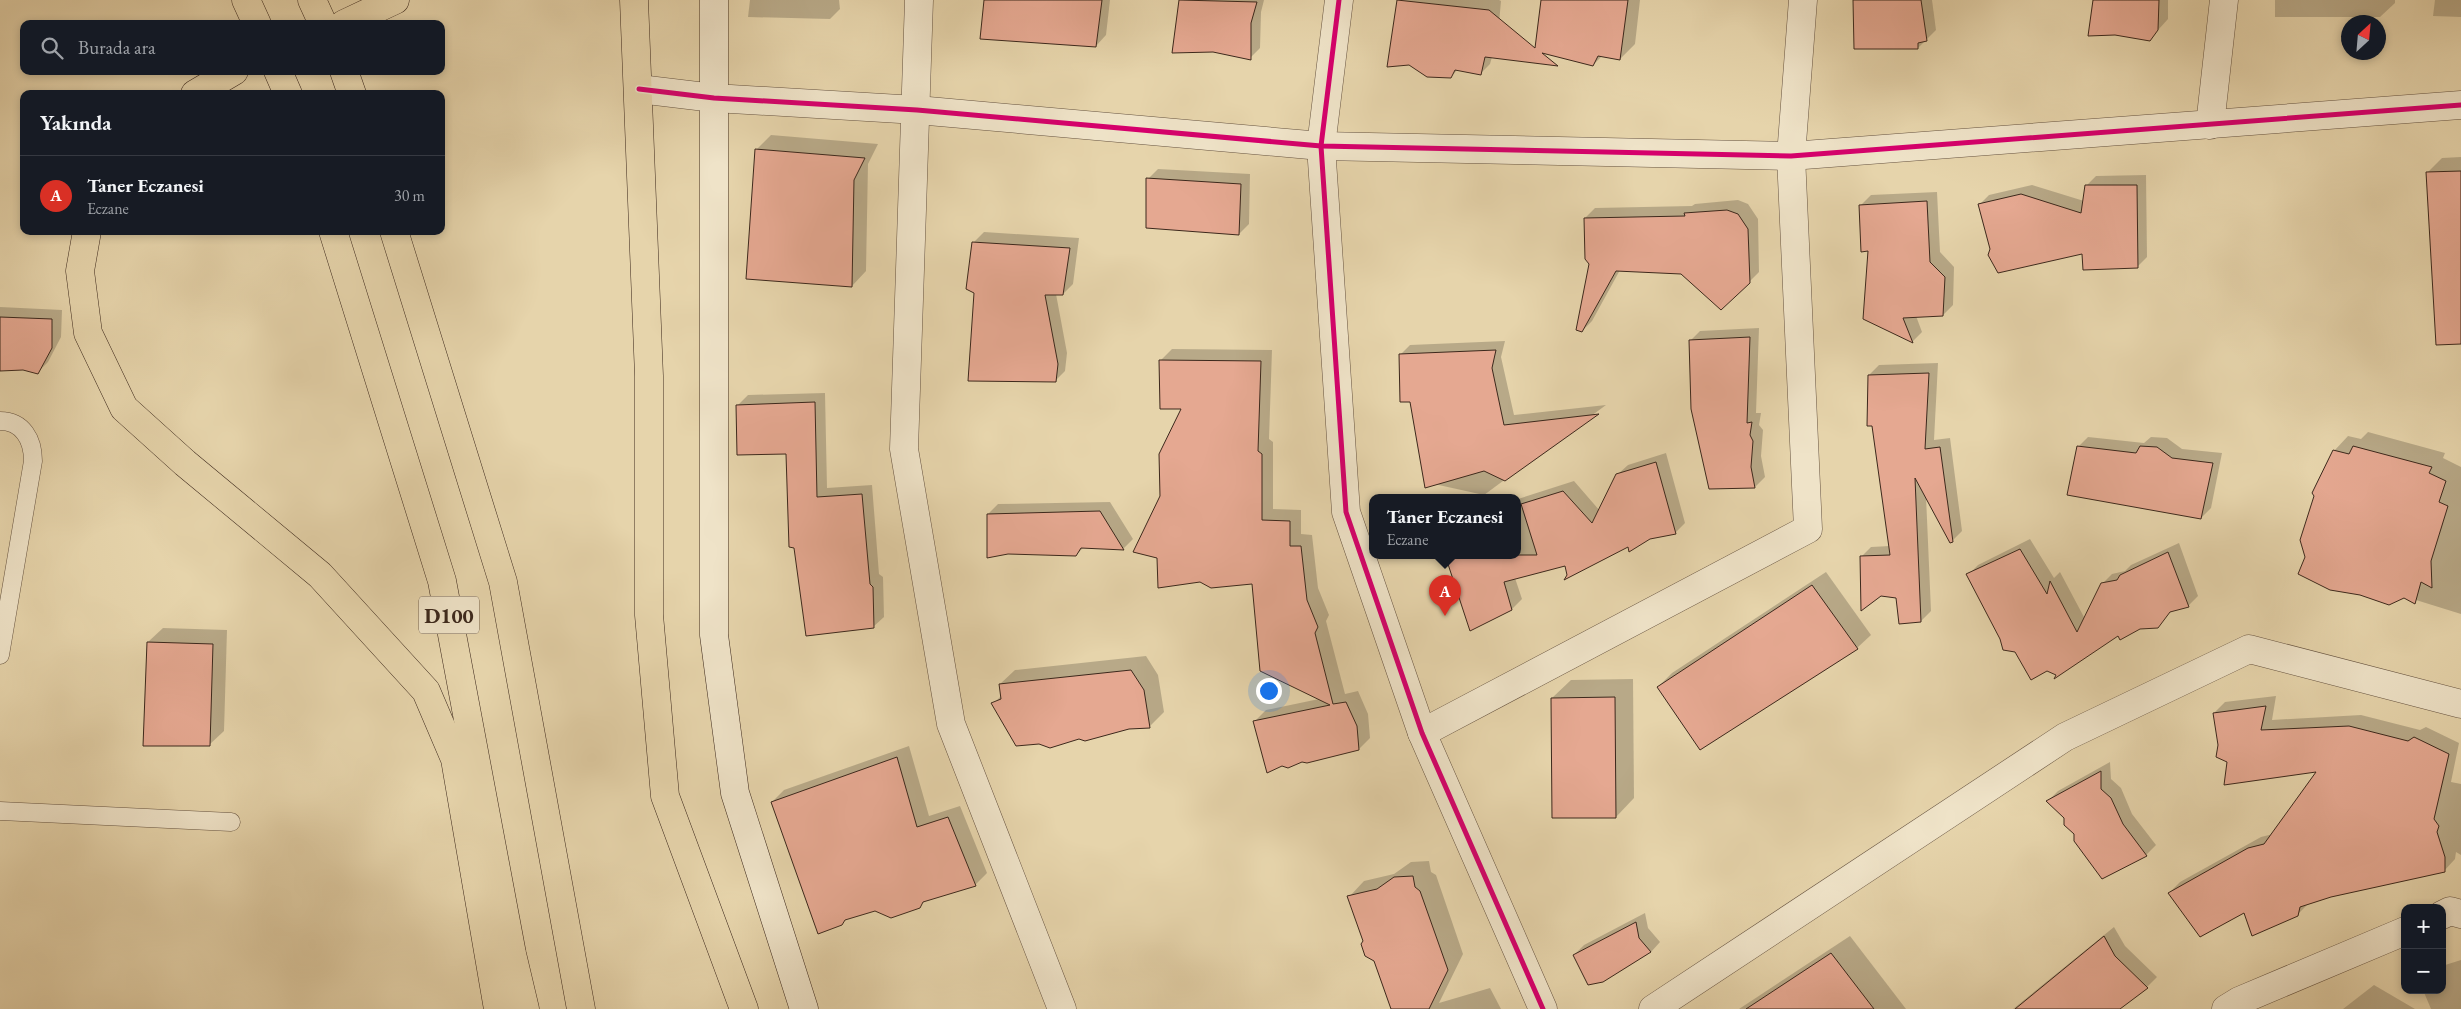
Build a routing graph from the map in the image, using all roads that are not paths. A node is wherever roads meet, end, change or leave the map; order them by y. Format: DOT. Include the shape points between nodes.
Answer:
graph roads {
  1 [pos="246,0"];
  2 [pos="312,0"];
  3 [pos="634,0"];
  4 [pos="714,0"];
  5 [pos="920,0"];
  6 [pos="1339,0"];
  7 [pos="1803,0"];
  8 [pos="2224,0"];
  9 [pos="389,4"];
  10 [pos="255,20"];
  11 [pos="321,20"];
  12 [pos="353,20"];
  13 [pos="227,75"];
  14 [pos="280,75"];
  15 [pos="345,75"];
  16 [pos="638,89"];
  17 [pos="202,90"];
  18 [pos="286,90"];
  19 [pos="351,90"];
  20 [pos="714,98"];
  21 [pos="2461,106"];
  22 [pos="917,110"];
  23 [pos="2210,124"];
  24 [pos="1321,146"];
  25 [pos="1791,156"];
  26 [pos="86,235"];
  27 [pos="334,235"];
  28 [pos="395,235"];
  29 [pos="0,420"];
  30 [pos="0,655"];
  31 [pos="2461,704"];
  32 [pos="1422,733"];
  33 [pos="0,811"];
  34 [pos="231,822"];
  35 [pos="2446,913"];
  36 [pos="2461,914"];
  37 [pos="2401,932"];
  38 [pos="2237,1006"];
  39 [pos="498,1009"];
  40 [pos="525,1009"];
  41 [pos="581,1009"];
  42 [pos="744,1009"];
  43 [pos="804,1009"];
  44 [pos="1062,1009"];
  45 [pos="1543,1009"];
  46 [pos="1653,1009"];
  1 -- 10 [label="highway"];
  2 -- 11 [label="highway"];
  3 -- 16 [label="highway"];
  4 -- 20 [label="street"];
  5 -- 22 [label="street"];
  6 -- 24 [label="street"];
  7 -- 25 [label="street"];
  8 -- 23 [label="street"];
  9 -- 12 [label="highway"];
  13 -- 17 [label="highway"];
  14 -- 18 [label="highway"];
  15 -- 19 [label="highway"];
  16 -- 20 [label="street"];
  16 -- 42 [label="highway" via="649,376 649,615 665,796"];
  20 -- 22 [label="street"];
  20 -- 43 [label="street" via="714,635 735,793"];
  21 -- 23 [label="street"];
  22 -- 24 [label="street"];
  22 -- 44 [label="street" via="904,449 951,724"];
  23 -- 25 [label="street"];
  24 -- 25 [label="street"];
  24 -- 32 [label="street" via="1346,512"];
  25 -- 32 [label="street" via="1808,529"];
  26 -- 39 [label="highway" via="80,271 88,333 124,408 320,575 426,691 455,759"];
  27 -- 40 [label="highway, D100" via="442,581"];
  28 -- 41 [label="highway, D100" via="503,582"];
  29 -- 30 [label="lane" via="23,429 33,448 33,461"];
  31 -- 46 [label="street" via="2249,649 2065,737"];
  32 -- 45 [label="street"];
  33 -- 34 [label="lane"];
  35 -- 36 [label="street"];
  37 -- 38 [label="street"];
}
